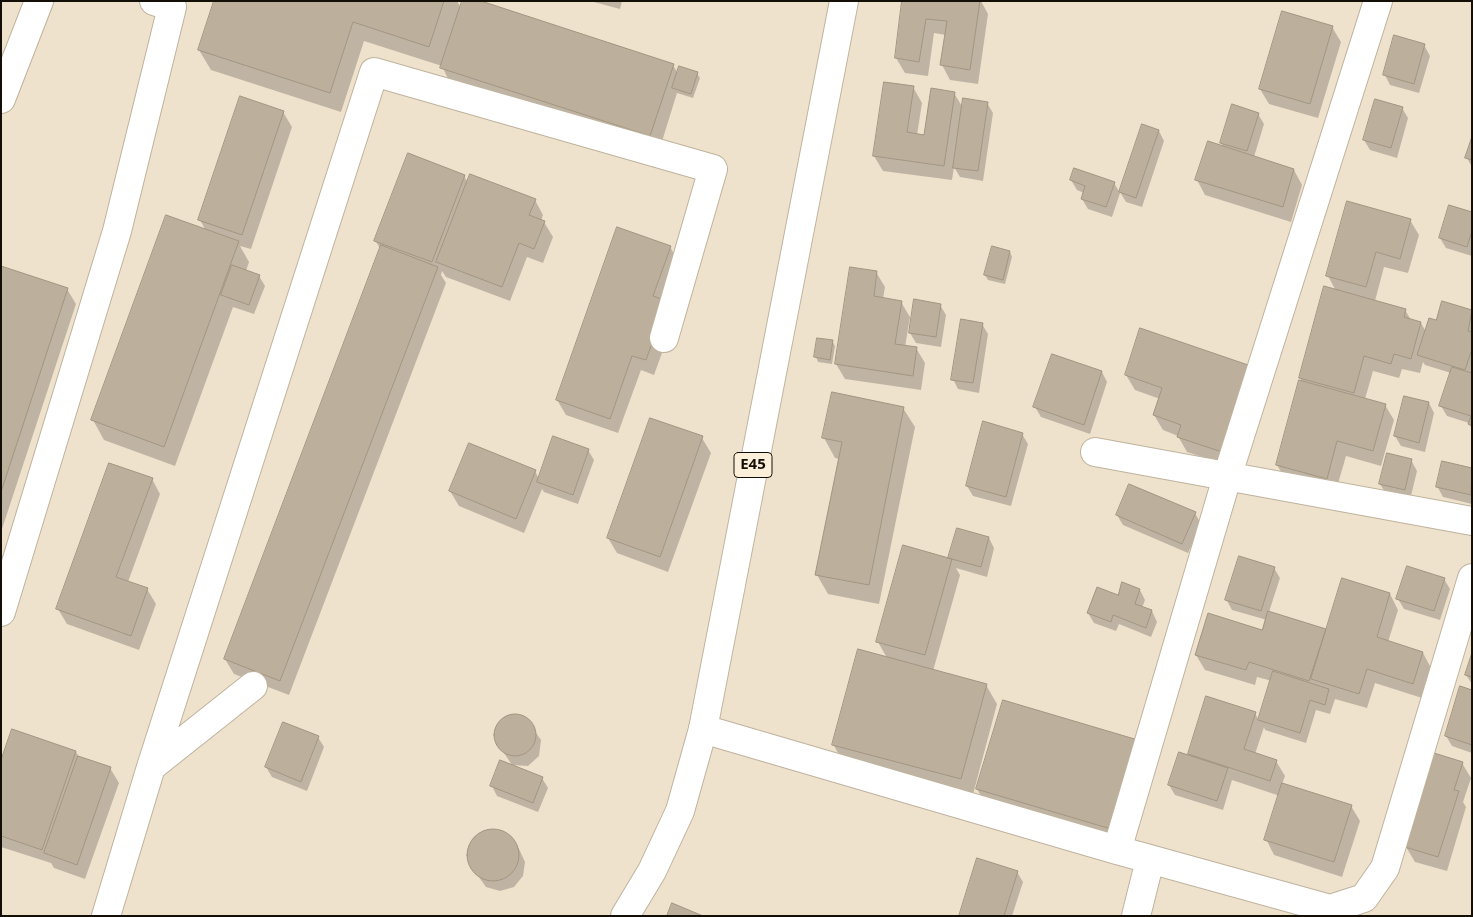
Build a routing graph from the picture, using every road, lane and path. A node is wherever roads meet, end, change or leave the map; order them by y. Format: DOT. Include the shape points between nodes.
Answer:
graph roads {
  1 [pos="39,1"];
  2 [pos="844,1"];
  3 [pos="1378,1"];
  4 [pos="166,3"];
  5 [pos="1,99"];
  6 [pos="664,338"];
  7 [pos="1095,452"];
  8 [pos="1228,474"];
  9 [pos="1472,521"];
  10 [pos="1472,578"];
  11 [pos="1,612"];
  12 [pos="253,686"];
  13 [pos="703,729"];
  14 [pos="151,767"];
  15 [pos="1117,850"];
  16 [pos="1150,860"];
  17 [pos="106,916"];
  18 [pos="625,916"];
  19 [pos="1136,916"];
  1 -- 5 [label="main road"];
  2 -- 13 [label="main road, E45"];
  3 -- 8 [label="main road"];
  4 -- 11 [label="main road" via="117,231"];
  6 -- 14 [label="main road" via="713,169 374,72"];
  7 -- 8 [label="main road"];
  8 -- 9 [label="main road"];
  8 -- 15 [label="main road"];
  10 -- 16 [label="main road" via="1385,868 1364,898 1330,909"];
  12 -- 14 [label="main road"];
  13 -- 15 [label="main road"];
  13 -- 18 [label="main road, E45" via="680,811 652,872"];
  14 -- 17 [label="main road"];
  15 -- 16 [label="main road"];
  16 -- 19 [label="main road"];
}
